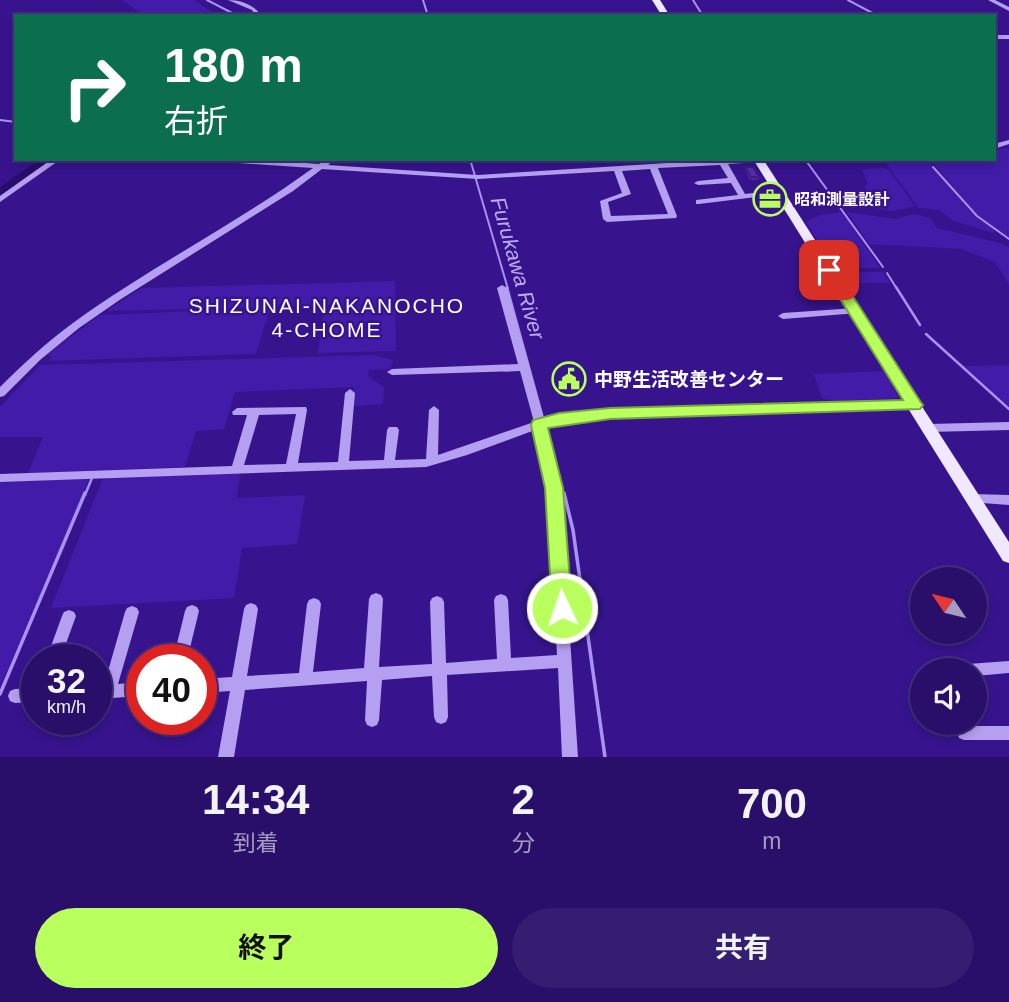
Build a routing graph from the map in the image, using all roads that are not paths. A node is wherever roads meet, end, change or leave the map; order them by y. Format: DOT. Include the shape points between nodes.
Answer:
graph roads {
  1 [pos="231,0"];
  2 [pos="991,0"];
  3 [pos="1009,9"];
  4 [pos="258,14"];
  5 [pos="54,161"];
  6 [pos="242,161"];
  7 [pos="328,161"];
  8 [pos="747,161"];
  9 [pos="760,161"];
  10 [pos="664,163"];
  11 [pos="723,163"];
  12 [pos="322,166"];
  13 [pos="653,167"];
  14 [pos="617,169"];
  15 [pos="733,180"];
  16 [pos="698,183"];
  17 [pos="780,192"];
  18 [pos="742,195"];
  19 [pos="1,198"];
  20 [pos="699,202"];
  21 [pos="502,288"];
  22 [pos="855,312"];
  23 [pos="783,316"];
  24 [pos="524,367"];
  25 [pos="391,372"];
  26 [pos="0,393"];
  27 [pos="351,393"];
  28 [pos="914,405"];
  29 [pos="434,410"];
  30 [pos="254,411"];
  31 [pos="237,412"];
  32 [pos="545,423"];
  33 [pos="1009,426"];
  34 [pos="929,428"];
  35 [pos="393,430"];
  36 [pos="432,461"];
  37 [pos="389,463"];
  38 [pos="344,465"];
  39 [pos="290,467"];
  40 [pos="237,469"];
  41 [pos="0,478"];
  42 [pos="973,499"];
  43 [pos="1009,500"];
  44 [pos="1009,556"];
  45 [pos="376,599"];
  46 [pos="501,600"];
  47 [pos="437,602"];
  48 [pos="314,604"];
  49 [pos="251,609"];
  50 [pos="192,611"];
  51 [pos="132,612"];
  52 [pos="69,616"];
  53 [pos="59,644"];
  54 [pos="184,644"];
  55 [pos="565,661"];
  56 [pos="112,665"];
  57 [pos="504,666"];
  58 [pos="1009,667"];
  59 [pos="987,669"];
  60 [pos="439,671"];
  61 [pos="373,675"];
  62 [pos="305,680"];
  63 [pos="237,684"];
  64 [pos="217,685"];
  65 [pos="15,696"];
  66 [pos="21,696"];
  67 [pos="441,717"];
  68 [pos="372,720"];
  69 [pos="987,733"];
  70 [pos="1009,733"];
  71 [pos="226,757"];
  72 [pos="570,757"];
  1 -- 4 [label="street"];
  2 -- 3 [label="street"];
  5 -- 19 [label="street"];
  6 -- 12 [label="street"];
  7 -- 12 [label="street"];
  8 -- 11 [label="street"];
  9 -- 17 [label="main road"];
  10 -- 11 [label="street"];
  10 -- 13 [label="street"];
  11 -- 15 [label="street"];
  12 -- 14 [label="street" via="475,177"];
  12 -- 26 [label="street" via="94,312 36,357"];
  13 -- 14 [label="street"];
  13 -- 14 [label="street" via="673,216 607,219 604,201 627,194"];
  15 -- 16 [label="street"];
  15 -- 18 [label="street"];
  17 -- 18 [label="street"];
  17 -- 22 [label="main road"];
  18 -- 20 [label="street"];
  21 -- 24 [label="street"];
  22 -- 23 [label="street"];
  22 -- 28 [label="main road"];
  24 -- 25 [label="street"];
  24 -- 32 [label="street"];
  27 -- 38 [label="street"];
  28 -- 32 [label="street" via="610,414"];
  28 -- 34 [label="main road"];
  29 -- 36 [label="street"];
  30 -- 31 [label="street"];
  30 -- 39 [label="street" via="302,410"];
  30 -- 40 [label="street"];
  32 -- 36 [label="street"];
  32 -- 55 [label="street" via="554,488"];
  33 -- 34 [label="street"];
  34 -- 42 [label="main road"];
  35 -- 37 [label="street"];
  36 -- 37 [label="street"];
  37 -- 38 [label="street"];
  38 -- 39 [label="street"];
  39 -- 40 [label="street"];
  40 -- 41 [label="street"];
  42 -- 43 [label="street"];
  42 -- 44 [label="main road"];
  45 -- 61 [label="street"];
  46 -- 57 [label="street"];
  47 -- 60 [label="street"];
  48 -- 62 [label="street"];
  49 -- 63 [label="street"];
  50 -- 54 [label="street"];
  51 -- 56 [label="street"];
  52 -- 53 [label="street"];
  55 -- 57 [label="street"];
  55 -- 72 [label="street"];
  57 -- 60 [label="street"];
  58 -- 59 [label="street"];
  60 -- 61 [label="street"];
  60 -- 67 [label="street"];
  61 -- 62 [label="street"];
  61 -- 68 [label="street"];
  62 -- 63 [label="street"];
  63 -- 64 [label="street"];
  63 -- 71 [label="street"];
  65 -- 66 [label="street"];
  69 -- 70 [label="street"];
}
